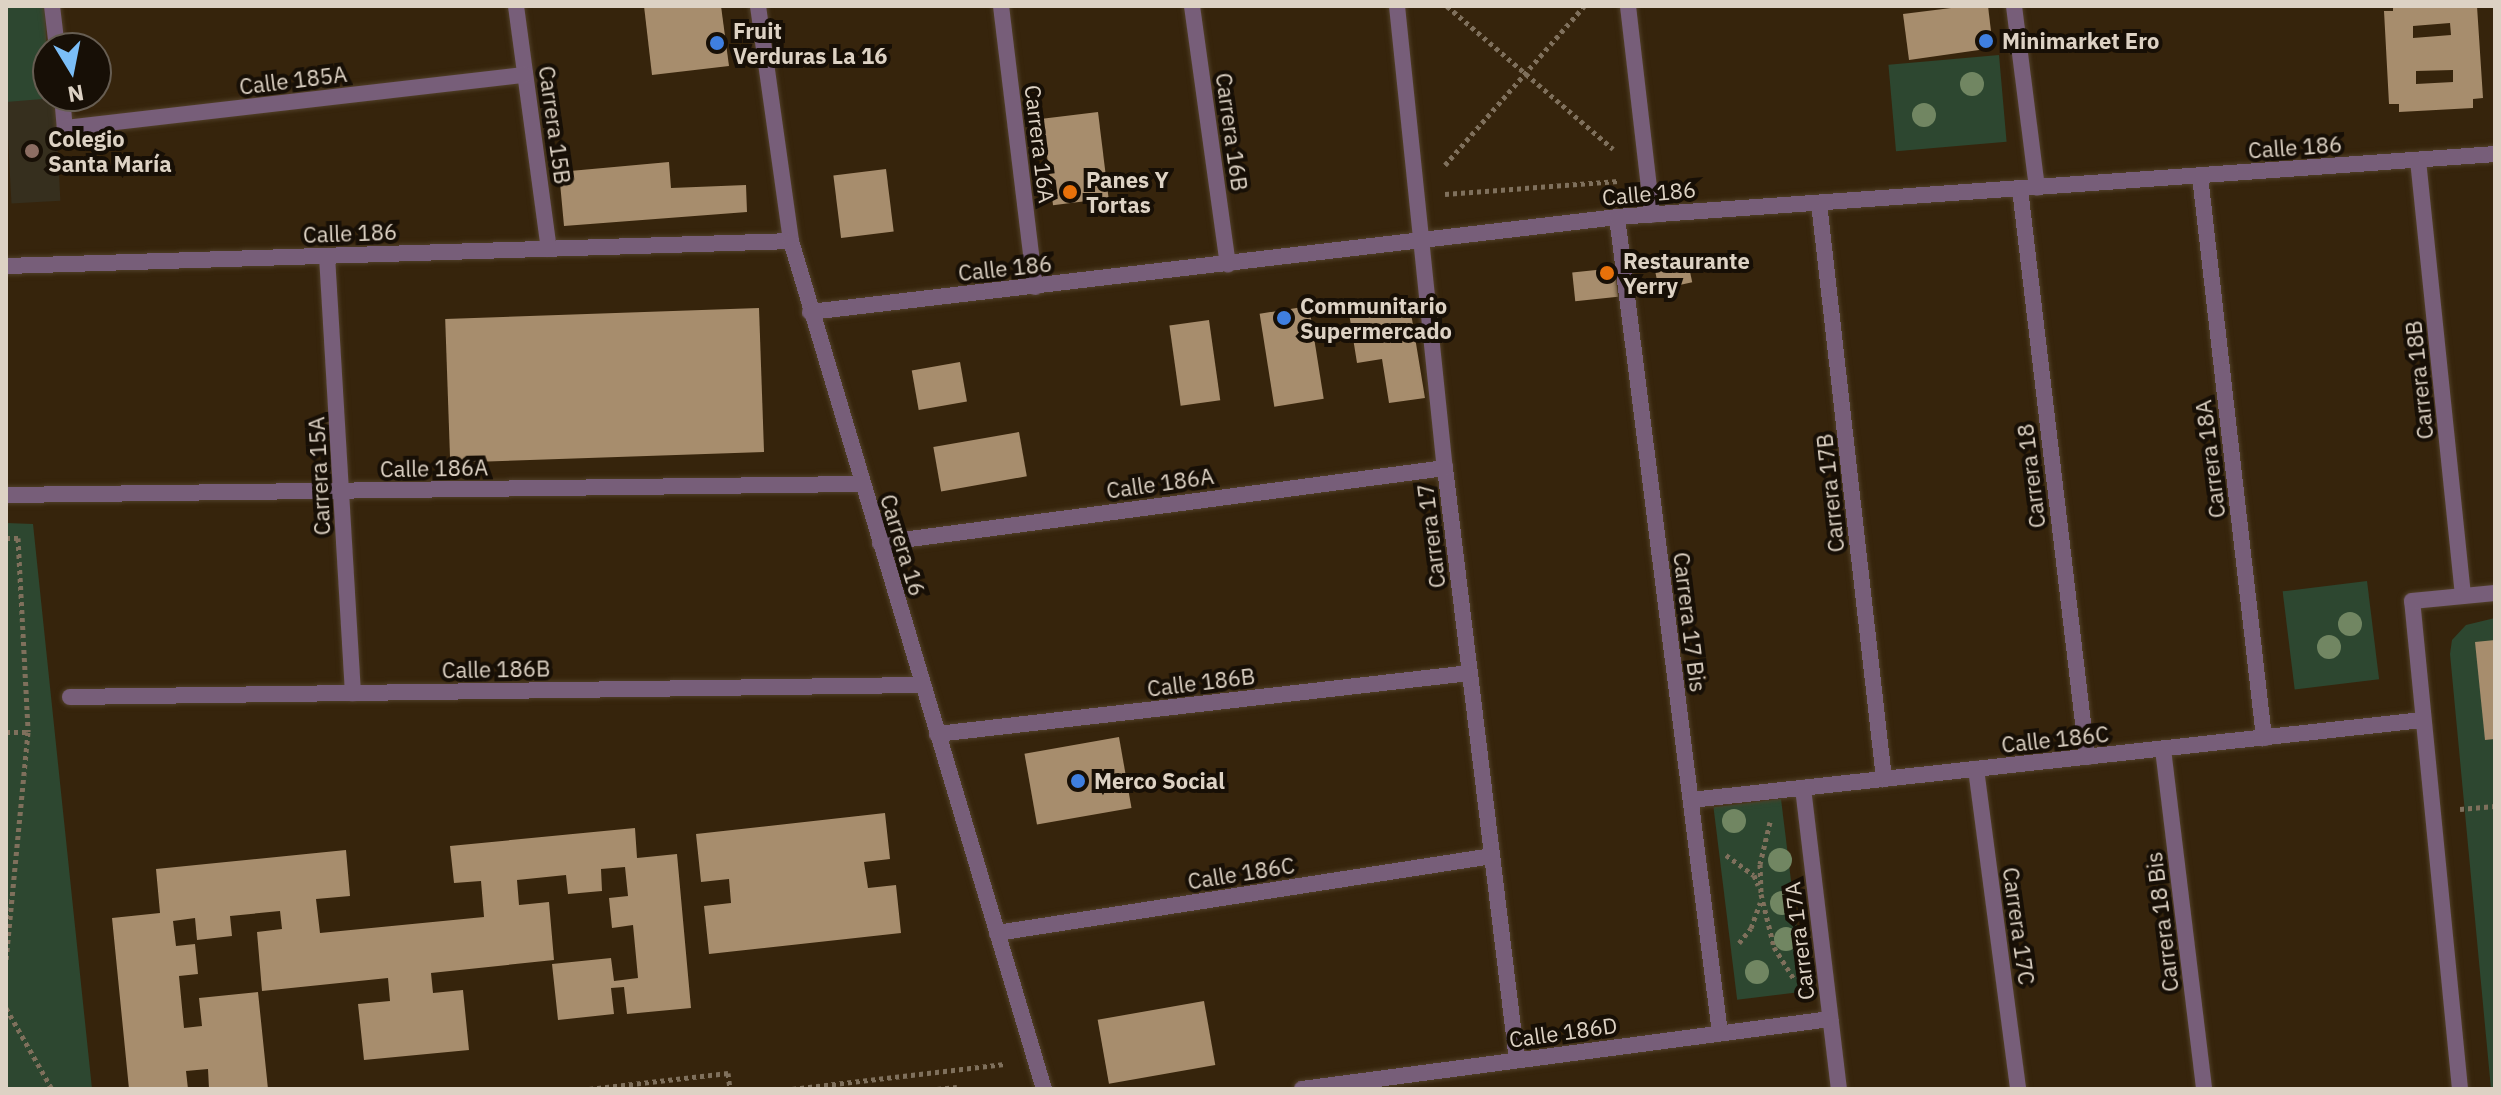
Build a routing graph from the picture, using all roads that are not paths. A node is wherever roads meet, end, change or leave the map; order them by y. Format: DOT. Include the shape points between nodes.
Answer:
graph roads {
  1 [pos="52,6"];
  2 [pos="516,6"];
  3 [pos="758,6"];
  4 [pos="1001,6"];
  5 [pos="1192,6"];
  6 [pos="1397,6"];
  7 [pos="1628,6"];
  8 [pos="2014,6"];
  9 [pos="55,32"];
  10 [pos="525,75"];
  11 [pos="64,112"];
  12 [pos="2495,154"];
  13 [pos="2418,160"];
  14 [pos="2200,176"];
  15 [pos="2028,188"];
  16 [pos="1819,203"];
  17 [pos="1652,215"];
  18 [pos="1617,217"];
  19 [pos="791,241"];
  20 [pos="1423,241"];
  21 [pos="549,249"];
  22 [pos="327,256"];
  23 [pos="1228,265"];
  24 [pos="6,266"];
  25 [pos="1035,287"];
  26 [pos="810,312"];
  27 [pos="1445,468"];
  28 [pos="862,484"];
  29 [pos="342,491"];
  30 [pos="6,495"];
  31 [pos="880,543"];
  32 [pos="2495,593"];
  33 [pos="2463,596"];
  34 [pos="1470,673"];
  35 [pos="922,685"];
  36 [pos="353,693"];
  37 [pos="70,697"];
  38 [pos="2423,720"];
  39 [pos="937,734"];
  40 [pos="2264,738"];
  41 [pos="2163,749"];
  42 [pos="2087,757"];
  43 [pos="1976,769"];
  44 [pos="1884,779"];
  45 [pos="1803,788"];
  46 [pos="1691,800"];
  47 [pos="1492,856"];
  48 [pos="997,933"];
  49 [pos="1830,1019"];
  50 [pos="1720,1033"];
  51 [pos="1517,1060"];
  52 [pos="1044,1089"];
  53 [pos="1302,1089"];
  54 [pos="1839,1089"];
  55 [pos="2018,1089"];
  56 [pos="2204,1089"];
  57 [pos="2460,1089"];
  1 -- 9 [label="street"];
  2 -- 10 [label="street, Carrera 15B"];
  3 -- 19 [label="street, Carrera 16"];
  4 -- 25 [label="street, Carrera 16A"];
  5 -- 23 [label="street, Carrera 16B"];
  6 -- 20 [label="street, Carrera 17"];
  7 -- 17 [label="street"];
  8 -- 15 [label="street, Carrera 18"];
  10 -- 11 [label="street, Calle 185A" via="65,128"];
  10 -- 21 [label="street, Carrera 15B"];
  12 -- 13 [label="street, Calle 186"];
  13 -- 14 [label="street, Calle 186"];
  13 -- 33 [label="street, Carrera 18B"];
  14 -- 15 [label="street, Calle 186"];
  14 -- 40 [label="street, Carrera 18A"];
  15 -- 16 [label="street, Calle 186"];
  15 -- 42 [label="street, Carrera 18"];
  16 -- 17 [label="street, Calle 186"];
  16 -- 44 [label="street, Carrera 17B"];
  17 -- 18 [label="street, Calle 186"];
  18 -- 20 [label="street, Calle 186"];
  18 -- 46 [label="street, Carrera 17 Bis"];
  19 -- 21 [label="street, Calle 186"];
  19 -- 26 [label="street, Carrera 16"];
  20 -- 23 [label="street, Calle 186"];
  20 -- 27 [label="street, Carrera 17"];
  21 -- 22 [label="street, Calle 186"];
  22 -- 24 [label="street, Calle 186"];
  22 -- 29 [label="street, Carrera 15A"];
  23 -- 25 [label="street, Calle 186"];
  25 -- 26 [label="street, Calle 186"];
  26 -- 28 [label="street, Carrera 16"];
  27 -- 31 [label="street, Calle 186A"];
  27 -- 34 [label="street, Carrera 17"];
  28 -- 29 [label="street, Calle 186A"];
  28 -- 31 [label="street, Carrera 16"];
  29 -- 30 [label="street, Calle 186A"];
  29 -- 36 [label="street, Carrera 15A"];
  31 -- 35 [label="street, Carrera 16"];
  32 -- 33 [label="street"];
  33 -- 38 [label="street" via="2412,601"];
  34 -- 39 [label="street, Calle 186B"];
  34 -- 47 [label="street, Carrera 17"];
  35 -- 36 [label="street, Calle 186B"];
  35 -- 39 [label="street, Carrera 16"];
  36 -- 37 [label="street, Calle 186B"];
  38 -- 40 [label="street, Calle 186C"];
  38 -- 57 [label="street"];
  39 -- 48 [label="street, Carrera 16"];
  40 -- 41 [label="street, Calle 186C"];
  41 -- 42 [label="street, Calle 186C"];
  41 -- 56 [label="street, Carrera 18 Bis"];
  42 -- 43 [label="street, Calle 186C"];
  43 -- 44 [label="street, Calle 186C"];
  43 -- 55 [label="street, Carrera 17C"];
  44 -- 45 [label="street, Calle 186C"];
  45 -- 46 [label="street, Calle 186C"];
  45 -- 49 [label="street, Carrera 17A"];
  46 -- 50 [label="street, Carrera 17 Bis"];
  47 -- 48 [label="street, Calle 186C"];
  47 -- 51 [label="street, Carrera 17"];
  48 -- 52 [label="street, Carrera 16"];
  49 -- 50 [label="street, Calle 186D"];
  49 -- 54 [label="street, Carrera 17A"];
  50 -- 51 [label="street, Calle 186D"];
  51 -- 53 [label="street, Calle 186D"];
}
